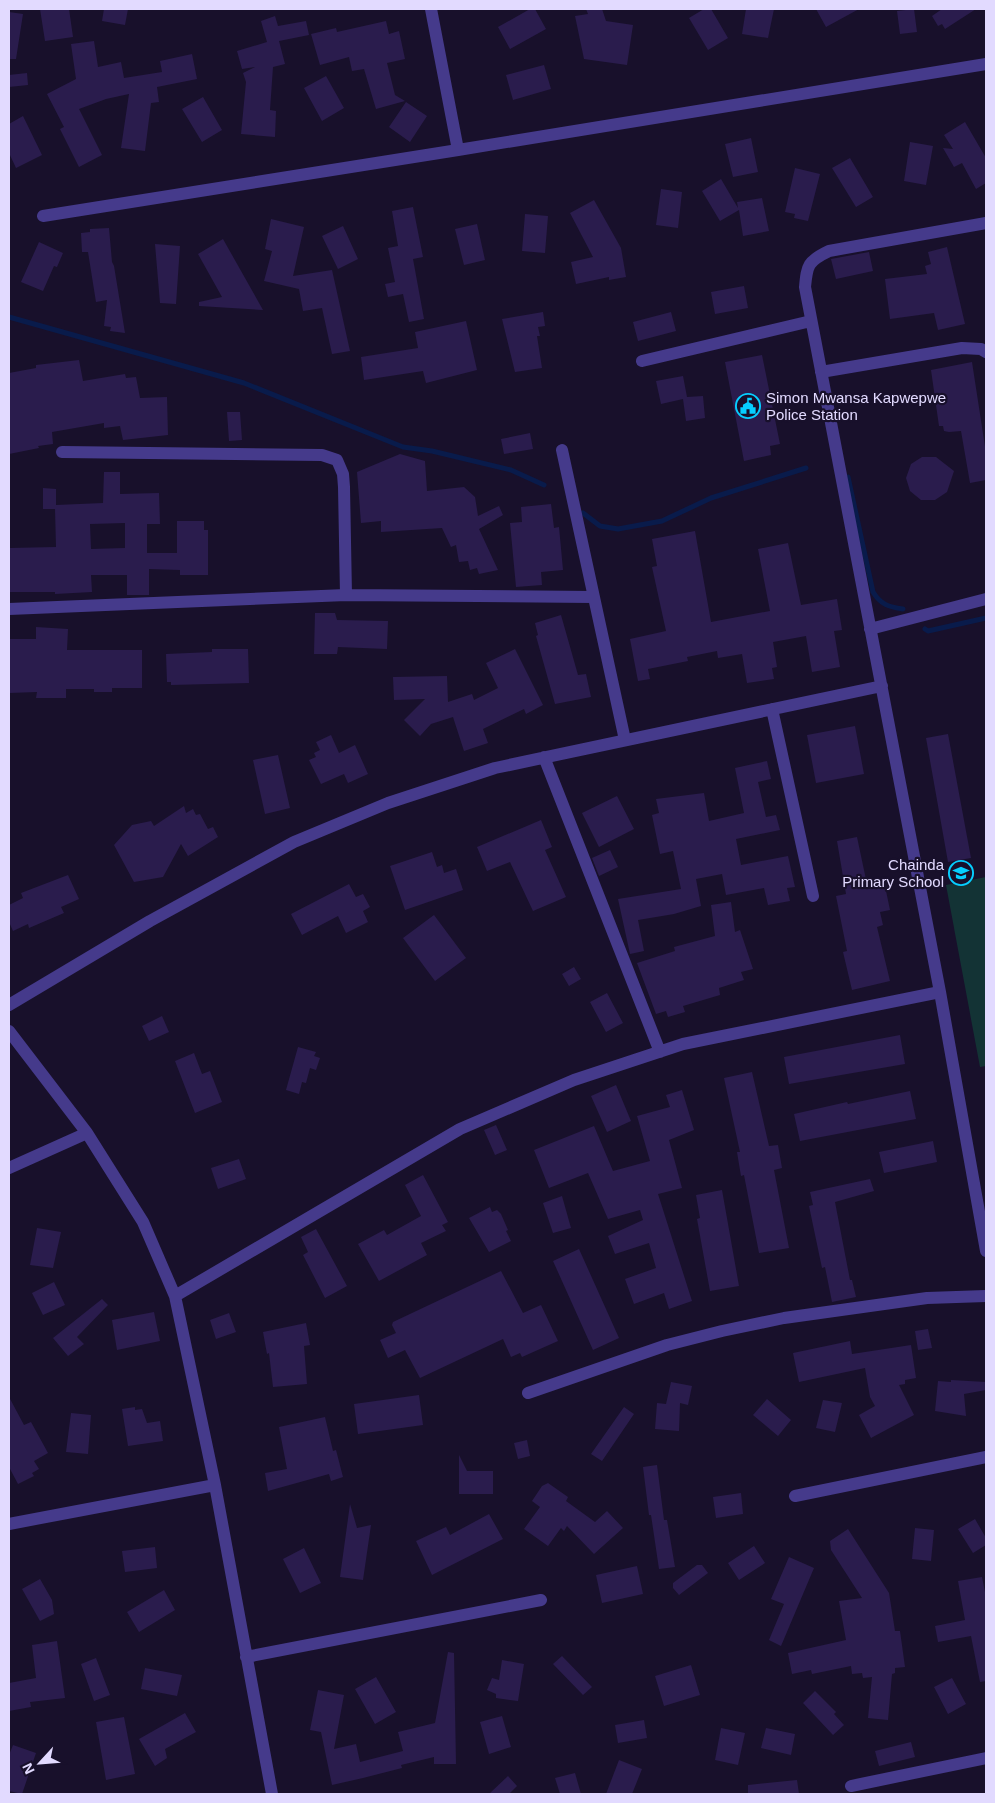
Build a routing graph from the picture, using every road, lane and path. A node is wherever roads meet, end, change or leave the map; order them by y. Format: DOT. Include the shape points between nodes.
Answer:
graph roads {
  1 [pos="431,9"];
  2 [pos="986,64"];
  3 [pos="458,150"];
  4 [pos="43,216"];
  5 [pos="986,223"];
  6 [pos="811,321"];
  7 [pos="986,352"];
  8 [pos="642,361"];
  9 [pos="821,372"];
  10 [pos="562,450"];
  11 [pos="62,452"];
  12 [pos="346,595"];
  13 [pos="593,597"];
  14 [pos="986,599"];
  15 [pos="9,609"];
  16 [pos="870,629"];
  17 [pos="882,686"];
  18 [pos="772,709"];
  19 [pos="625,740"];
  20 [pos="544,757"];
  21 [pos="813,896"];
  22 [pos="940,992"];
  23 [pos="9,1005"];
  24 [pos="9,1031"];
  25 [pos="660,1052"];
  26 [pos="87,1133"];
  27 [pos="9,1168"];
  28 [pos="986,1251"];
  29 [pos="175,1296"];
  30 [pos="986,1296"];
  31 [pos="528,1394"];
  32 [pos="986,1456"];
  33 [pos="215,1485"];
  34 [pos="795,1496"];
  35 [pos="9,1524"];
  36 [pos="541,1600"];
  37 [pos="246,1656"];
  38 [pos="986,1758"];
  39 [pos="851,1786"];
  40 [pos="272,1794"];
  1 -- 3 [label="street"];
  2 -- 3 [label="street"];
  3 -- 4 [label="street"];
  5 -- 6 [label="street" via="829,251 816,257 806,267 805,287"];
  6 -- 8 [label="street"];
  6 -- 9 [label="street"];
  7 -- 9 [label="street" via="981,348 962,348"];
  9 -- 16 [label="street"];
  10 -- 13 [label="street"];
  11 -- 12 [label="street" via="322,455 337,460 344,488"];
  12 -- 13 [label="street"];
  12 -- 15 [label="street"];
  13 -- 19 [label="street"];
  14 -- 16 [label="street"];
  16 -- 17 [label="street"];
  17 -- 18 [label="street"];
  17 -- 22 [label="street"];
  18 -- 19 [label="street"];
  18 -- 21 [label="street"];
  19 -- 20 [label="street"];
  20 -- 23 [label="street" via="495,768 388,803 294,842 150,921"];
  20 -- 25 [label="street"];
  22 -- 25 [label="street" via="683,1044"];
  22 -- 28 [label="street"];
  24 -- 26 [label="street"];
  25 -- 29 [label="street" via="574,1080 460,1129"];
  26 -- 27 [label="street"];
  26 -- 29 [label="street" via="143,1222"];
  29 -- 33 [label="street"];
  30 -- 31 [label="street" via="927,1298 722,1330 659,1348"];
  32 -- 34 [label="street"];
  33 -- 35 [label="street"];
  33 -- 37 [label="street"];
  36 -- 37 [label="street"];
  37 -- 40 [label="street"];
  38 -- 39 [label="street"];
}
